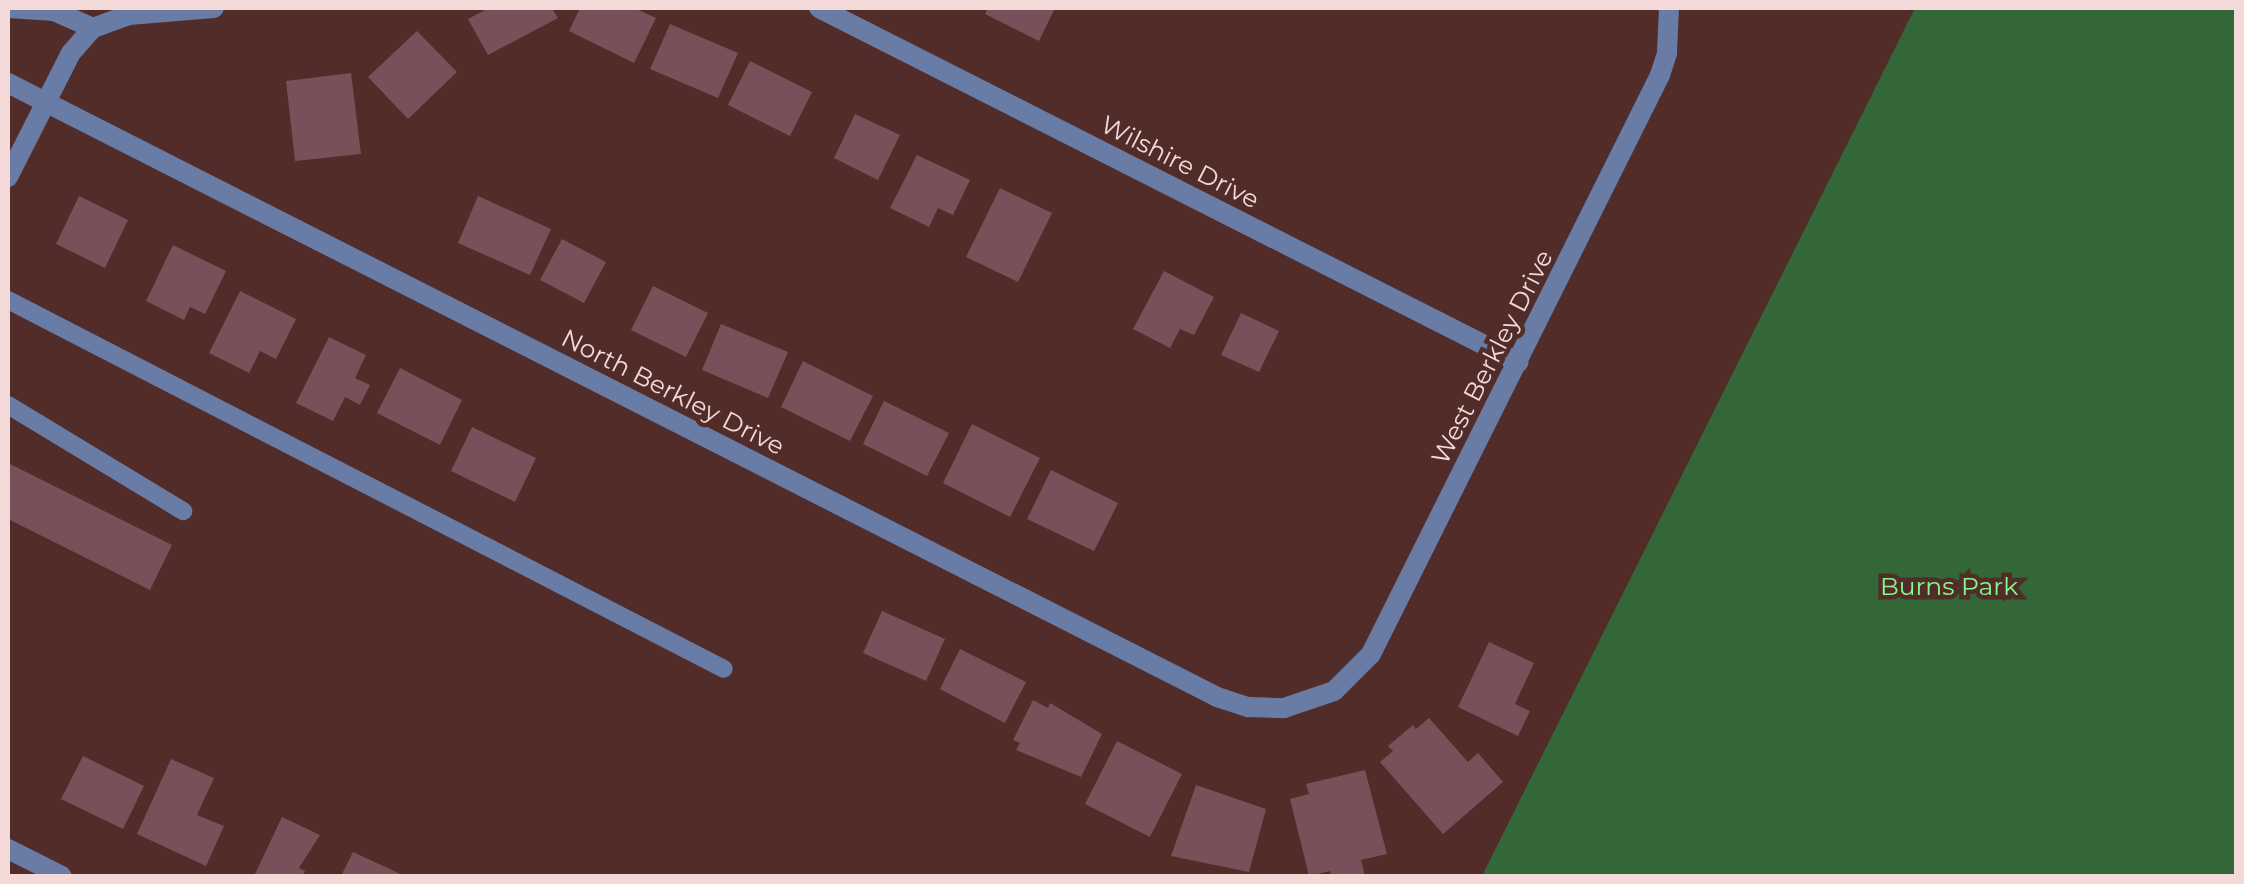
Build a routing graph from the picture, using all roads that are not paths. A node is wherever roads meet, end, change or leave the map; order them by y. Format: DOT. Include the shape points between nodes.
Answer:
graph roads {
  1 [pos="8,8"];
  2 [pos="214,8"];
  3 [pos="820,8"];
  4 [pos="1670,14"];
  5 [pos="93,28"];
  6 [pos="8,83"];
  7 [pos="47,102"];
  8 [pos="8,177"];
  9 [pos="8,300"];
  10 [pos="1518,362"];
  11 [pos="8,405"];
  12 [pos="184,511"];
  13 [pos="724,670"];
  14 [pos="1324,695"];
  15 [pos="8,849"];
  16 [pos="62,876"];
  1 -- 5 [label="street" via="54,11"];
  2 -- 5 [label="street" via="129,15"];
  3 -- 10 [label="street, Wilshire Drive"];
  4 -- 10 [label="street, West Berkley Drive" via="1660,76"];
  5 -- 7 [label="street" via="71,53"];
  6 -- 7 [label="street, North Berkley Drive"];
  7 -- 8 [label="street"];
  7 -- 14 [label="street, North Berkley Drive" via="1216,696 1248,707 1284,708"];
  9 -- 13 [label="lane"];
  10 -- 14 [label="street, West Berkley Drive" via="1371,654"];
  11 -- 12 [label="lane"];
  15 -- 16 [label="street"];
}
